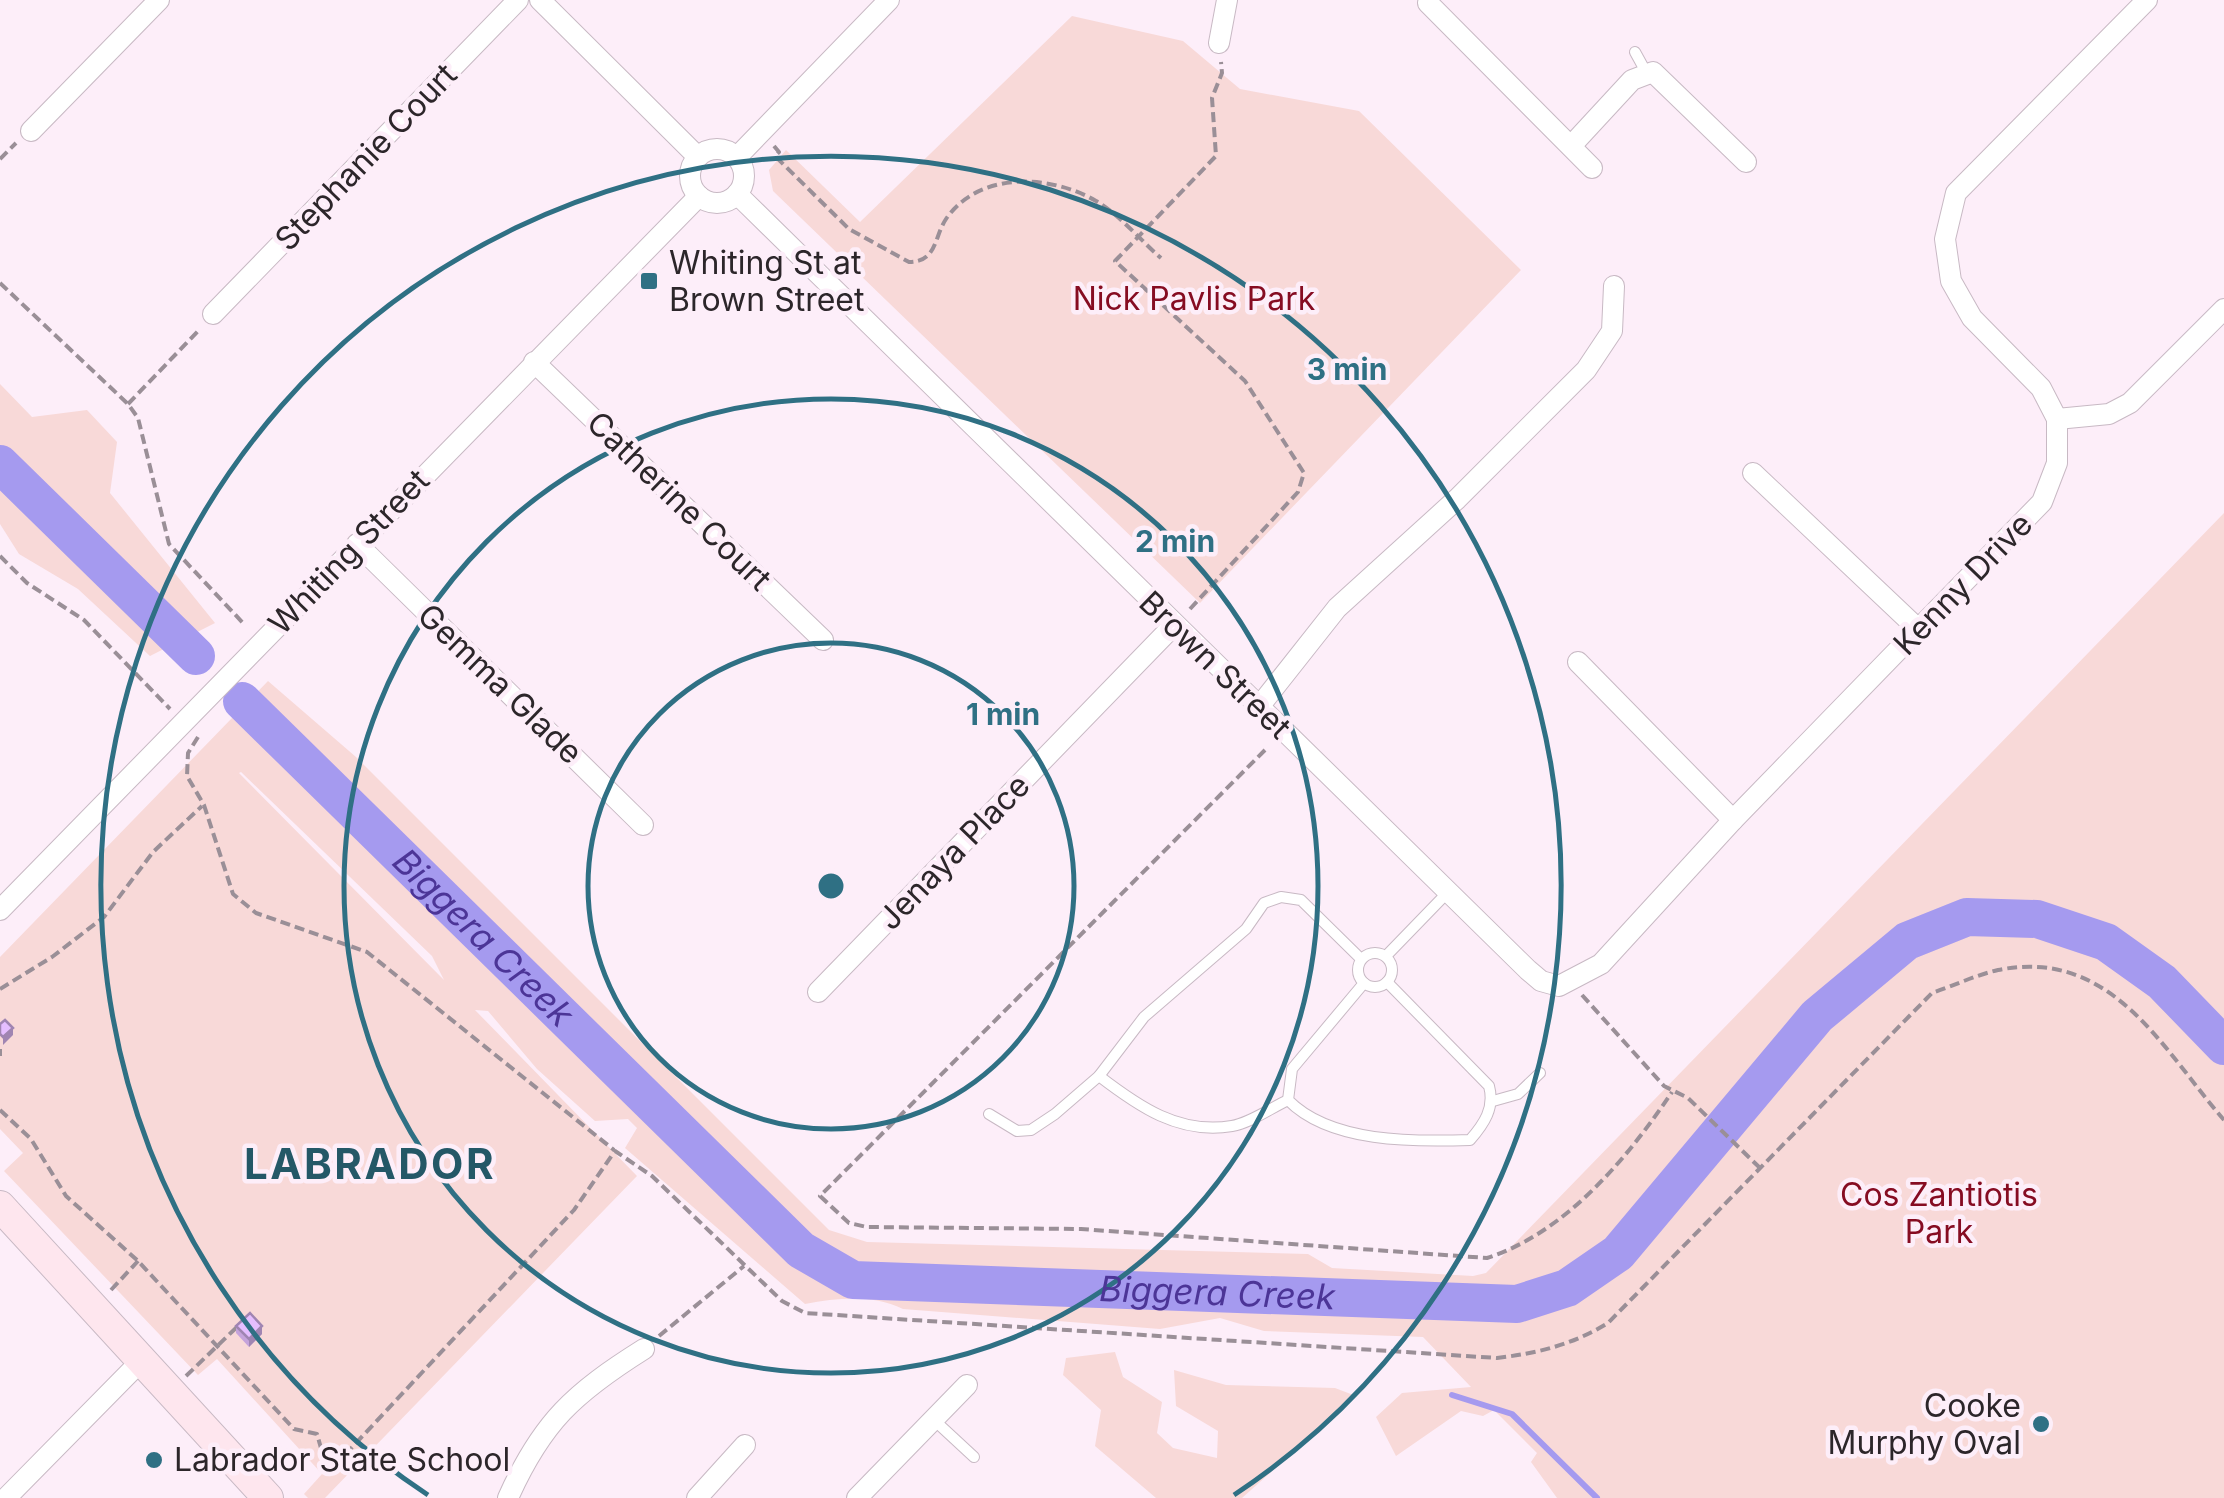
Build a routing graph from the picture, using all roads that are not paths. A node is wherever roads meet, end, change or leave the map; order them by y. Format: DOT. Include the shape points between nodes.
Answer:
graph roads {
  1 [pos="159,0"];
  2 [pos="518,0"];
  3 [pos="540,0"];
  4 [pos="889,0"];
  5 [pos="1227,0"];
  6 [pos="2146,0"];
  7 [pos="1424,1"];
  8 [pos="1219,43"];
  9 [pos="1635,52"];
  10 [pos="1646,72"];
  11 [pos="31,131"];
  12 [pos="1571,146"];
  13 [pos="698,157"];
  14 [pos="737,157"];
  15 [pos="1746,162"];
  16 [pos="1592,168"];
  17 [pos="737,194"];
  18 [pos="699,196"];
  19 [pos="1614,286"];
  20 [pos="2224,309"];
  21 [pos="213,314"];
  22 [pos="534,362"];
  23 [pos="2057,418"];
  24 [pos="1754,473"];
  25 [pos="357,544"];
  26 [pos="1174,625"];
  27 [pos="1918,629"];
  28 [pos="823,640"];
  29 [pos="1578,662"];
  30 [pos="1258,708"];
  31 [pos="1733,820"];
  32 [pos="644,825"];
  33 [pos="1449,891"];
  34 [pos="0,910"];
  35 [pos="1386,956"];
  36 [pos="1362,959"];
  37 [pos="1387,982"];
  38 [pos="1575,982"];
  39 [pos="1364,983"];
  40 [pos="818,992"];
  41 [pos="1540,1073"];
  42 [pos="1098,1076"];
  43 [pos="1288,1100"];
  44 [pos="1493,1100"];
  45 [pos="989,1114"];
  46 [pos="0,1206"];
  47 [pos="644,1349"];
  48 [pos="141,1361"];
  49 [pos="967,1384"];
  50 [pos="933,1419"];
  51 [pos="745,1446"];
  52 [pos="974,1457"];
  53 [pos="6,1498"];
  54 [pos="268,1498"];
  55 [pos="508,1498"];
  56 [pos="697,1498"];
  57 [pos="858,1498"];
  1 -- 11 [label="street"];
  2 -- 21 [label="street, Stephanie Court"];
  3 -- 13 [label="street"];
  4 -- 14 [label="street"];
  5 -- 8 [label="street"];
  6 -- 23 [label="street" via="1956,193 1948,224 1949,267 1972,318 2041,388"];
  7 -- 12 [label="street"];
  9 -- 10 [label="lane"];
  10 -- 12 [label="street"];
  10 -- 15 [label="street"];
  12 -- 16 [label="street"];
  13 -- 14 [label="street" via="718,148"];
  13 -- 18 [label="street" via="691,181"];
  14 -- 17 [label="street" via="744,180"];
  17 -- 18 [label="street" via="718,203"];
  17 -- 26 [label="street, Brown Street"];
  18 -- 22 [label="street, Whiting Street"];
  19 -- 30 [label="street" via="1612,330 1586,370 1336,608"];
  20 -- 23 [label="street" via="2130,403 2109,414"];
  22 -- 25 [label="street, Whiting Street"];
  22 -- 28 [label="street, Catherine Court"];
  23 -- 27 [label="street, Kenny Drive" via="2058,462 2042,502"];
  24 -- 27 [label="street"];
  25 -- 32 [label="street, Gemma Glade"];
  25 -- 34 [label="street, Whiting Street"];
  26 -- 30 [label="street, Brown Street"];
  26 -- 40 [label="street, Jenaya Place"];
  27 -- 31 [label="street, Kenny Drive"];
  29 -- 31 [label="street"];
  30 -- 33 [label="street, Brown Street"];
  31 -- 38 [label="street, Kenny Drive" via="1600,964"];
  33 -- 35 [label="lane"];
  33 -- 38 [label="street, Brown Street" via="1541,981"];
  35 -- 36 [label="lane" via="1374,952"];
  35 -- 37 [label="lane" via="1392,970"];
  36 -- 39 [label="lane" via="1358,972"];
  36 -- 42 [label="lane" via="1301,900 1264,902 1246,928 1144,1017"];
  37 -- 39 [label="lane"];
  37 -- 44 [label="lane" via="1489,1086"];
  39 -- 43 [label="lane" via="1292,1069"];
  41 -- 44 [label="lane" via="1518,1094"];
  42 -- 43 [label="lane" via="1144,1111 1193,1127 1234,1126"];
  42 -- 45 [label="lane" via="1032,1130 1018,1131"];
  43 -- 44 [label="lane" via="1322,1121 1396,1142 1470,1140"];
  46 -- 48 [label="main road"];
  47 -- 55 [label="street" via="553,1418"];
  48 -- 53 [label="street"];
  48 -- 54 [label="main road"];
  49 -- 50 [label="street"];
  50 -- 52 [label="lane"];
  50 -- 57 [label="street"];
  51 -- 56 [label="street"];
}
